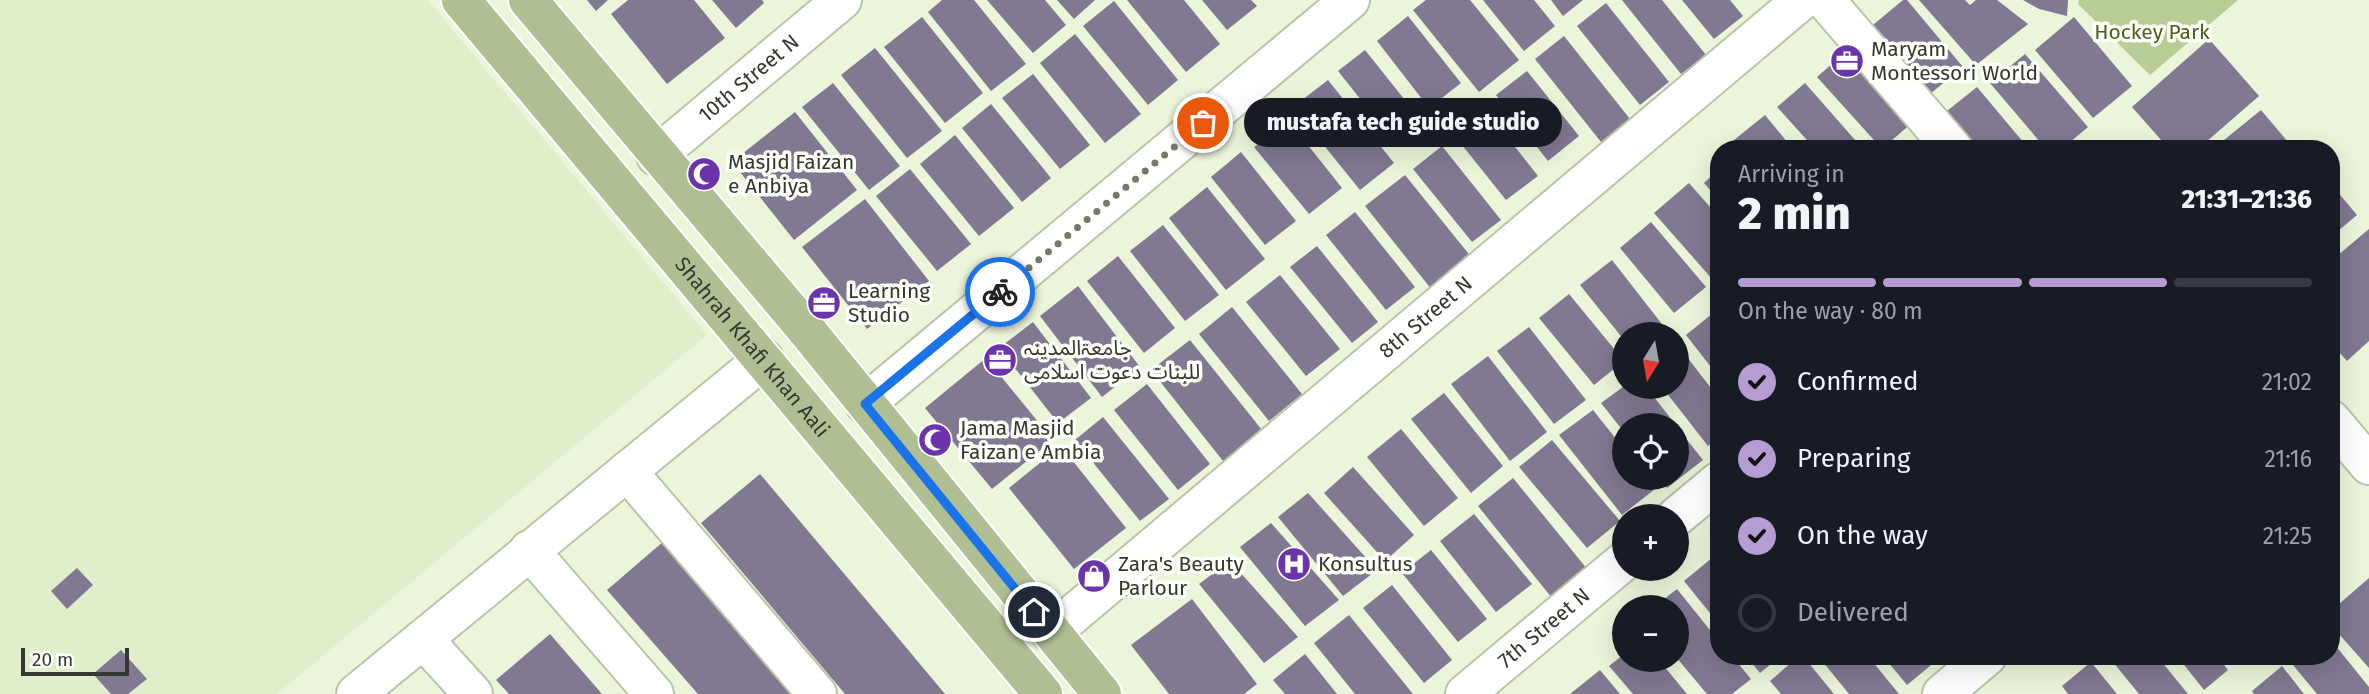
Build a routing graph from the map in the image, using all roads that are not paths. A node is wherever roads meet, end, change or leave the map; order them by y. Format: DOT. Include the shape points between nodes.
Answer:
graph roads {
  1 [pos="461,0"];
  2 [pos="528,0"];
  3 [pos="842,0"];
  4 [pos="1350,0"];
  5 [pos="1802,0"];
  6 [pos="1825,0"];
  7 [pos="1944,140"];
  8 [pos="656,156"];
  9 [pos="820,347"];
  10 [pos="772,369"];
  11 [pos="865,404"];
  12 [pos="2369,417"];
  13 [pos="2340,418"];
  14 [pos="2340,429"];
  15 [pos="2369,465"];
  16 [pos="627,471"];
  17 [pos="1710,489"];
  18 [pos="1689,506"];
  19 [pos="529,550"];
  20 [pos="1612,571"];
  21 [pos="1051,634"];
  22 [pos="423,639"];
  23 [pos="1976,665"];
  24 [pos="356,694"];
  25 [pos="472,694"];
  26 [pos="654,694"];
  27 [pos="817,694"];
  28 [pos="1043,694"];
  29 [pos="1102,694"];
  30 [pos="1465,694"];
  31 [pos="1942,694"];
  1 -- 10 [label="main road, Shahrah Khafi Khan Aali"];
  2 -- 8 [label="main road"];
  3 -- 8 [label="street, 10th Street N"];
  4 -- 11 [label="street"];
  5 -- 21 [label="street, 8th Street N"];
  6 -- 7 [label="street"];
  8 -- 9 [label="main road"];
  9 -- 10 [label="main road"];
  9 -- 11 [label="main road"];
  10 -- 16 [label="street"];
  10 -- 28 [label="main road, Shahrah Khafi Khan Aali"];
  11 -- 21 [label="main road"];
  12 -- 13 [label="street"];
  14 -- 15 [label="street"];
  16 -- 19 [label="street"];
  16 -- 27 [label="street"];
  17 -- 18 [label="street"];
  19 -- 22 [label="street"];
  19 -- 26 [label="street"];
  20 -- 30 [label="street, 7th Street N"];
  21 -- 29 [label="main road"];
  22 -- 24 [label="street"];
  22 -- 25 [label="street"];
  23 -- 31 [label="street"];
}
